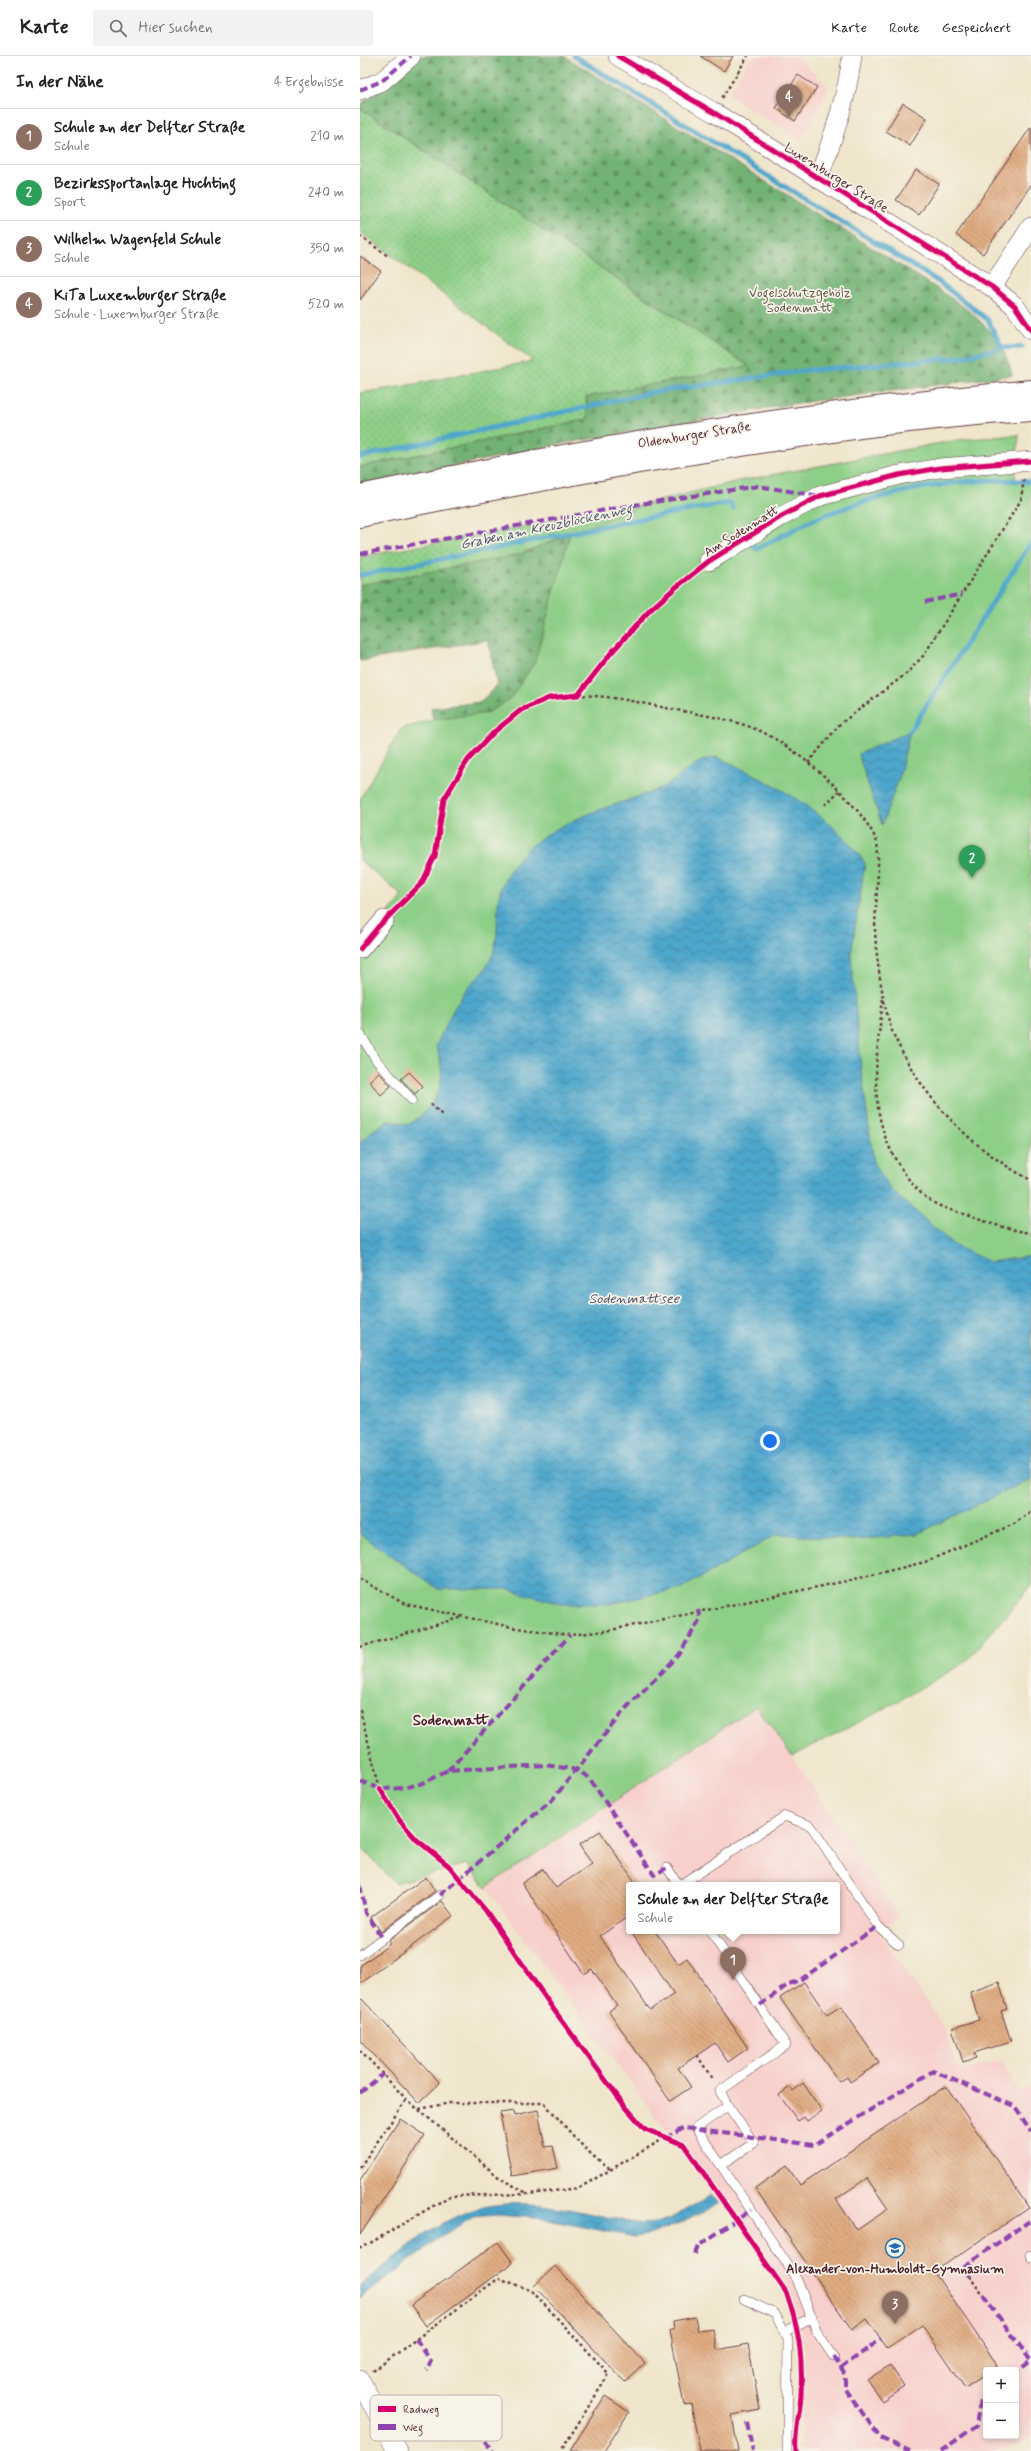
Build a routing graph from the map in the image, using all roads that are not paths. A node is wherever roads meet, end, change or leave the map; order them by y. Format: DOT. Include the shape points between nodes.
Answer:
graph roads {
  1 [pos="411,56"];
  2 [pos="618,56"];
  3 [pos="852,56"];
  4 [pos="360,90"];
  5 [pos="818,178"];
  6 [pos="1031,227"];
  7 [pos="992,287"];
  8 [pos="1031,330"];
  9 [pos="1026,401"];
  10 [pos="1031,461"];
  11 [pos="360,496"];
  12 [pos="360,516"];
  13 [pos="709,561"];
  14 [pos="384,920"];
  15 [pos="360,949"];
  16 [pos="360,1034"];
  17 [pos="412,1100"];
  18 [pos="667,1868"];
  19 [pos="678,1882"];
  20 [pos="685,1882"];
  21 [pos="440,1895"];
  22 [pos="712,1934"];
  23 [pos="899,1945"];
  24 [pos="360,1955"];
  25 [pos="728,2106"];
  26 [pos="721,2165"];
  27 [pos="744,2299"];
  28 [pos="812,2317"];
  29 [pos="784,2332"];
  30 [pos="834,2357"];
  31 [pos="360,2380"];
  32 [pos="370,2399"];
  33 [pos="392,2441"];
  34 [pos="397,2451"];
  35 [pos="787,2451"];
  1 -- 4 [label="street" via="382,81"];
  2 -- 5 [label="street, Luxemburger Straße"];
  3 -- 5 [label="street" via="850,76 831,144"];
  5 -- 7 [label="street, Luxemburger Straße"];
  6 -- 7 [label="street"];
  7 -- 8 [label="street, Luxemburger Straße" via="1015,306"];
  9 -- 11 [label="highway, Oldenburger Straße" via="938,399 707,430 474,471"];
  9 -- 12 [label="highway" via="963,414 724,448"];
  10 -- 13 [label="street, Am Sodenmatt" via="940,468 900,475 820,496"];
  14 -- 15 [label="street"];
  16 -- 17 [label="lane" via="377,1061"];
  18 -- 19 [label="lane"];
  20 -- 23 [label="lane" via="785,1816 811,1826 878,1926"];
  21 -- 24 [label="lane"];
  22 -- 25 [label="lane" via="786,2045 720,2091"];
  25 -- 26 [label="lane" via="696,2128"];
  25 -- 26 [label="lane" via="754,2143"];
  26 -- 28 [label="lane" via="797,2279"];
  27 -- 29 [label="lane" via="775,2314"];
  28 -- 29 [label="lane"];
  28 -- 30 [label="lane" via="817,2332"];
  29 -- 35 [label="lane" via="788,2339"];
  31 -- 32 [label="street"];
  33 -- 34 [label="street"];
}
